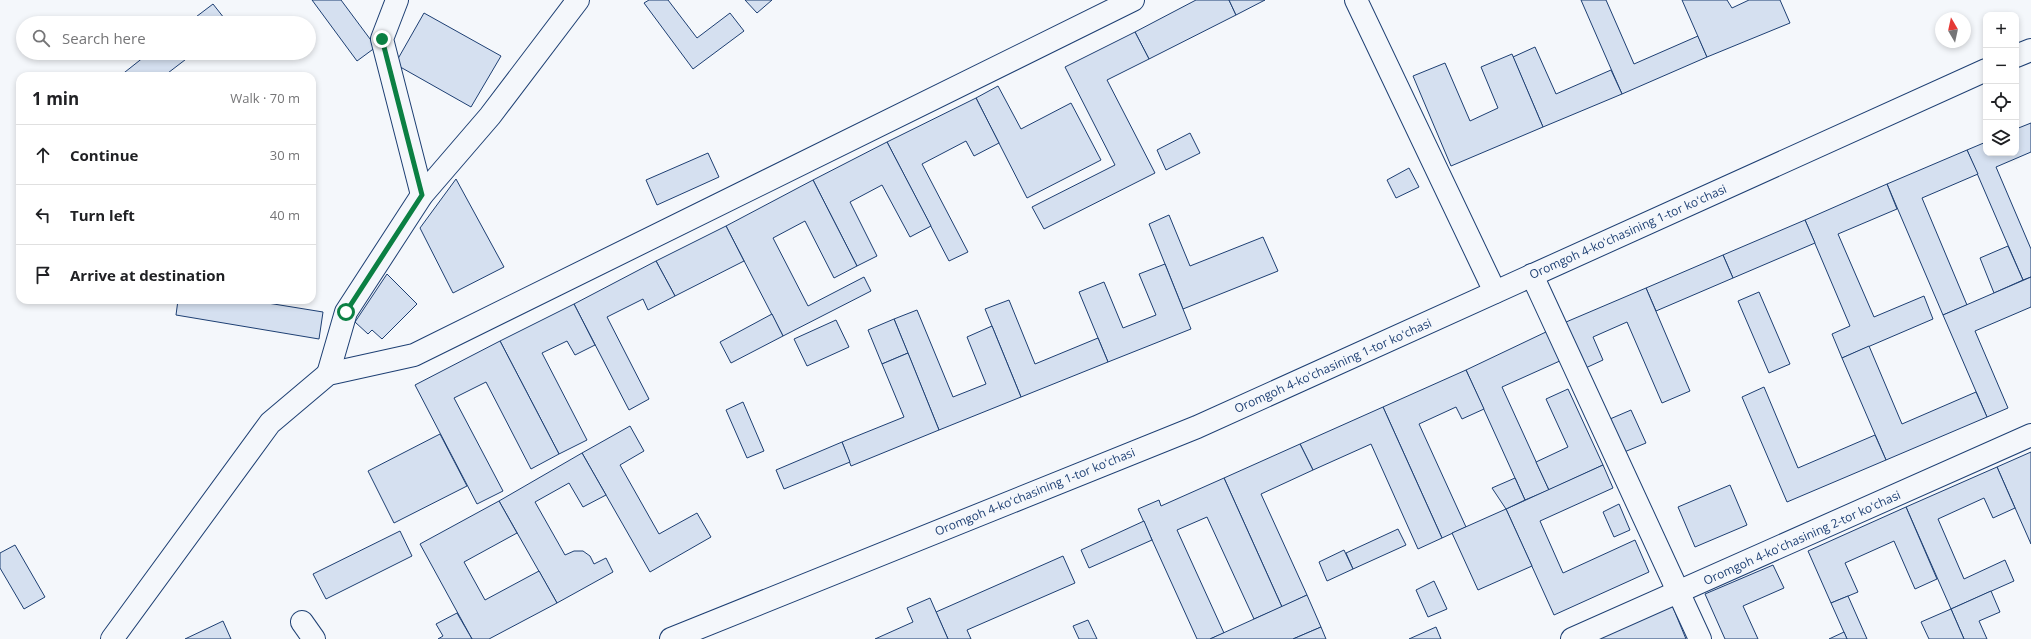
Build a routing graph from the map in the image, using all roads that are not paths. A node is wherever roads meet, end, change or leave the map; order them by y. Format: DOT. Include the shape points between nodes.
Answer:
graph roads {
  1 [pos="397,0"];
  2 [pos="578,0"];
  3 [pos="1133,0"];
  4 [pos="1356,0"];
  5 [pos="2031,50"];
  6 [pos="2019,55"];
  7 [pos="1983,71"];
  8 [pos="422,195"];
  9 [pos="1532,275"];
  10 [pos="1495,292"];
  11 [pos="328,374"];
  12 [pos="2031,435"];
  13 [pos="1679,593"];
  14 [pos="112,639"];
  15 [pos="671,639"];
  16 [pos="1572,639"];
  17 [pos="1700,639"];
  1 -- 8 [label="street" via="382,39"];
  2 -- 8 [label="street" via="490,116"];
  3 -- 11 [label="street" via="414,355"];
  4 -- 10 [label="street"];
  5 -- 6 [label="street"];
  7 -- 9 [label="street, Oromgoh 4-koʻchasining 1-tor koʻchasi"];
  8 -- 11 [label="street" via="346,312"];
  9 -- 10 [label="street, Oromgoh 4-koʻchasining 1-tor koʻchasi"];
  9 -- 13 [label="street"];
  10 -- 15 [label="street, Oromgoh 4-koʻchasining 1-tor koʻchasi" via="1197,427"];
  11 -- 14 [label="street" via="270,423"];
  12 -- 13 [label="street, Oromgoh 4-koʻchasining 2-tor koʻchasi"];
  13 -- 16 [label="street, Oromgoh 4-koʻchasining 2-tor koʻchasi"];
  13 -- 17 [label="street"];
}
